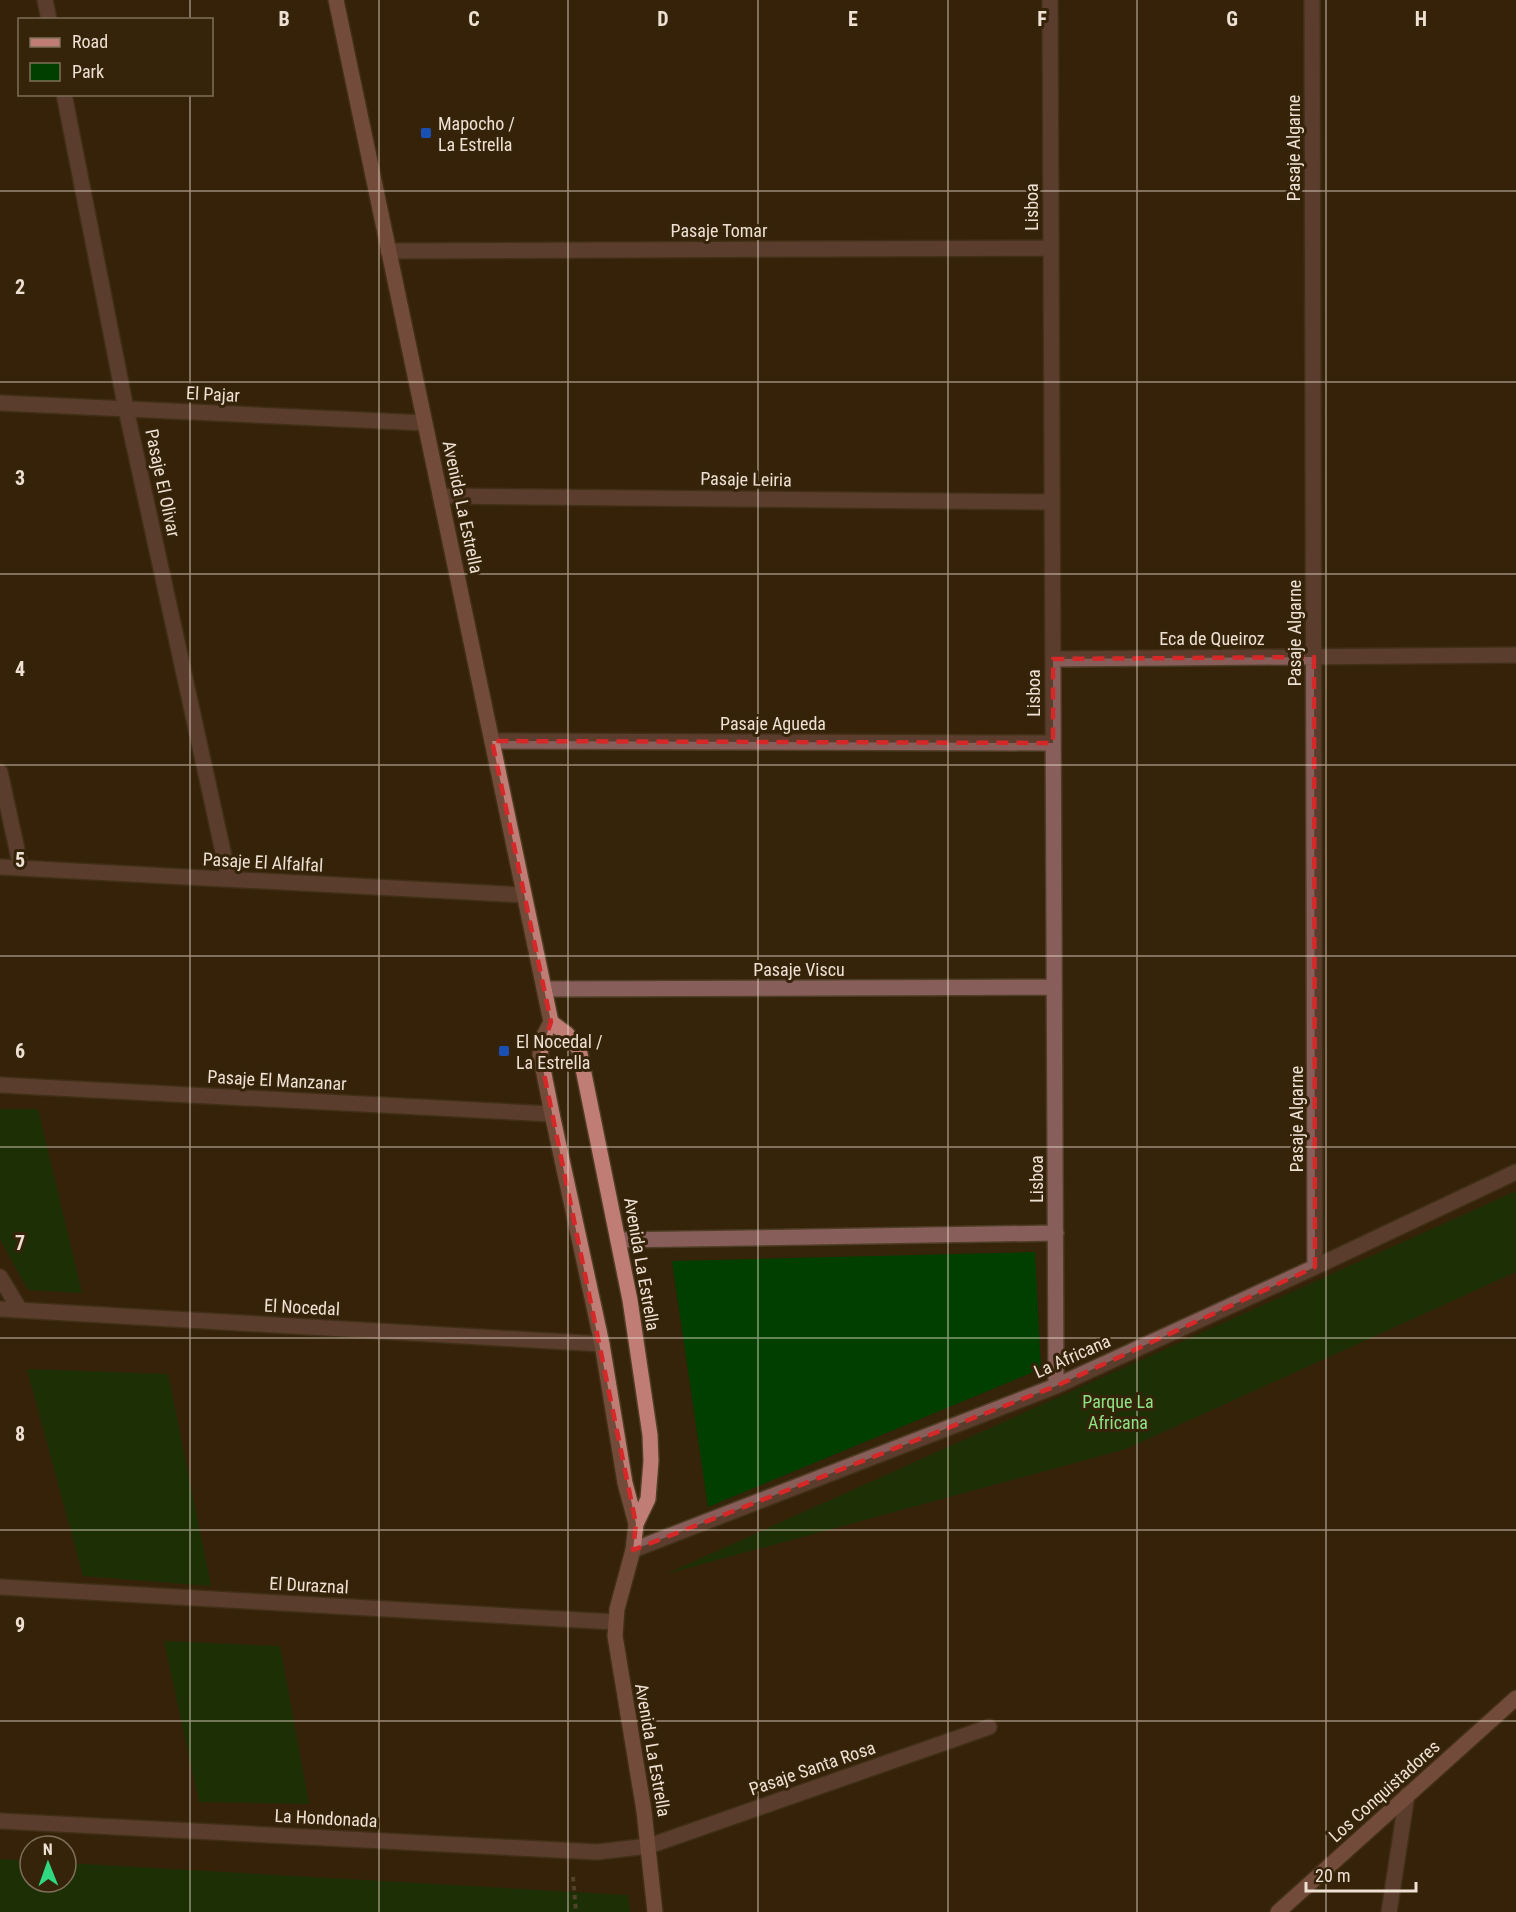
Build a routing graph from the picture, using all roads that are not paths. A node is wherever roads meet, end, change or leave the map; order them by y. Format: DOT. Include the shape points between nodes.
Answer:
graph roads {
  1 [pos="45,0"];
  2 [pos="336,0"];
  3 [pos="1050,0"];
  4 [pos="1312,0"];
  5 [pos="49,18"];
  6 [pos="64,96"];
  7 [pos="1051,248"];
  8 [pos="388,251"];
  9 [pos="0,403"];
  10 [pos="126,409"];
  11 [pos="425,423"];
  12 [pos="440,496"];
  13 [pos="1052,502"];
  14 [pos="1516,655"];
  15 [pos="1314,657"];
  16 [pos="1053,659"];
  17 [pos="492,741"];
  18 [pos="1053,743"];
  19 [pos="0,772"];
  20 [pos="0,867"];
  21 [pos="21,868"];
  22 [pos="229,879"];
  23 [pos="525,895"];
  24 [pos="1054,987"];
  25 [pos="544,989"];
  26 [pos="551,1022"];
  27 [pos="0,1085"];
  28 [pos="552,1114"];
  29 [pos="1516,1172"];
  30 [pos="1056,1233"];
  31 [pos="618,1240"];
  32 [pos="1316,1267"];
  33 [pos="0,1277"];
  34 [pos="0,1309"];
  35 [pos="20,1310"];
  36 [pos="602,1344"];
  37 [pos="1056,1386"];
  38 [pos="636,1524"];
  39 [pos="633,1551"];
  40 [pos="0,1587"];
  41 [pos="615,1622"];
  42 [pos="1516,1698"];
  43 [pos="989,1727"];
  44 [pos="1407,1795"];
  45 [pos="0,1821"];
  46 [pos="649,1845"];
  47 [pos="655,1912"];
  48 [pos="1278,1912"];
  49 [pos="1389,1912"];
  1 -- 5 [label="street"];
  2 -- 8 [label="main road, Avenida La Estrella"];
  3 -- 7 [label="street, Lisboa"];
  4 -- 15 [label="street, Pasaje Algarne"];
  6 -- 10 [label="street, Pasaje El Olivar"];
  7 -- 8 [label="street, Pasaje Tomar"];
  7 -- 13 [label="street, Lisboa"];
  8 -- 11 [label="main road, Avenida La Estrella"];
  9 -- 10 [label="street, El Pajar"];
  10 -- 11 [label="street, El Pajar"];
  10 -- 22 [label="street, Pasaje El Olivar"];
  11 -- 12 [label="main road, Avenida La Estrella"];
  12 -- 13 [label="street, Pasaje Leiria"];
  12 -- 17 [label="main road, Avenida La Estrella"];
  13 -- 16 [label="street, Lisboa"];
  14 -- 15 [label="street, Eca de Queiroz"];
  15 -- 16 [label="street, Eca de Queiroz"];
  15 -- 32 [label="street, Pasaje Algarne"];
  16 -- 18 [label="street, Lisboa"];
  17 -- 18 [label="street, Pasaje Agueda"];
  17 -- 23 [label="main road, Avenida La Estrella"];
  18 -- 24 [label="street, Lisboa"];
  19 -- 21 [label="street"];
  20 -- 21 [label="street, Pasaje El Alfalfal"];
  21 -- 22 [label="street, Pasaje El Alfalfal"];
  22 -- 23 [label="street, Pasaje El Alfalfal"];
  23 -- 25 [label="main road, Avenida La Estrella"];
  24 -- 25 [label="street, Pasaje Viscu"];
  24 -- 30 [label="street, Lisboa"];
  25 -- 26 [label="main road, Avenida La Estrella"];
  26 -- 28 [label="main road, Avenida La Estrella" via="543,1036 540,1054"];
  26 -- 31 [label="main road, Avenida La Estrella" via="579,1049"];
  27 -- 28 [label="street, Pasaje El Manzanar"];
  28 -- 36 [label="main road, Avenida La Estrella"];
  29 -- 32 [label="street, La Africana"];
  30 -- 31 [label="street"];
  30 -- 37 [label="street, Lisboa"];
  31 -- 38 [label="main road, Avenida La Estrella" via="650,1435 648,1499"];
  32 -- 37 [label="street, La Africana"];
  33 -- 35 [label="street"];
  34 -- 35 [label="street, El Nocedal"];
  35 -- 36 [label="street, El Nocedal"];
  36 -- 38 [label="main road, Avenida La Estrella" via="625,1484"];
  37 -- 39 [label="street, La Africana"];
  38 -- 39 [label="main road, Avenida La Estrella"];
  39 -- 41 [label="main road, Avenida La Estrella"];
  40 -- 41 [label="street, El Duraznal"];
  41 -- 46 [label="main road, Avenida La Estrella" via="616,1649"];
  42 -- 44 [label="main road, Los Conquistadores"];
  43 -- 46 [label="street, Pasaje Santa Rosa"];
  44 -- 48 [label="main road, Los Conquistadores"];
  44 -- 49 [label="street"];
  45 -- 46 [label="street, La Hondonada" via="597,1852"];
  46 -- 47 [label="main road, Avenida La Estrella"];
}
